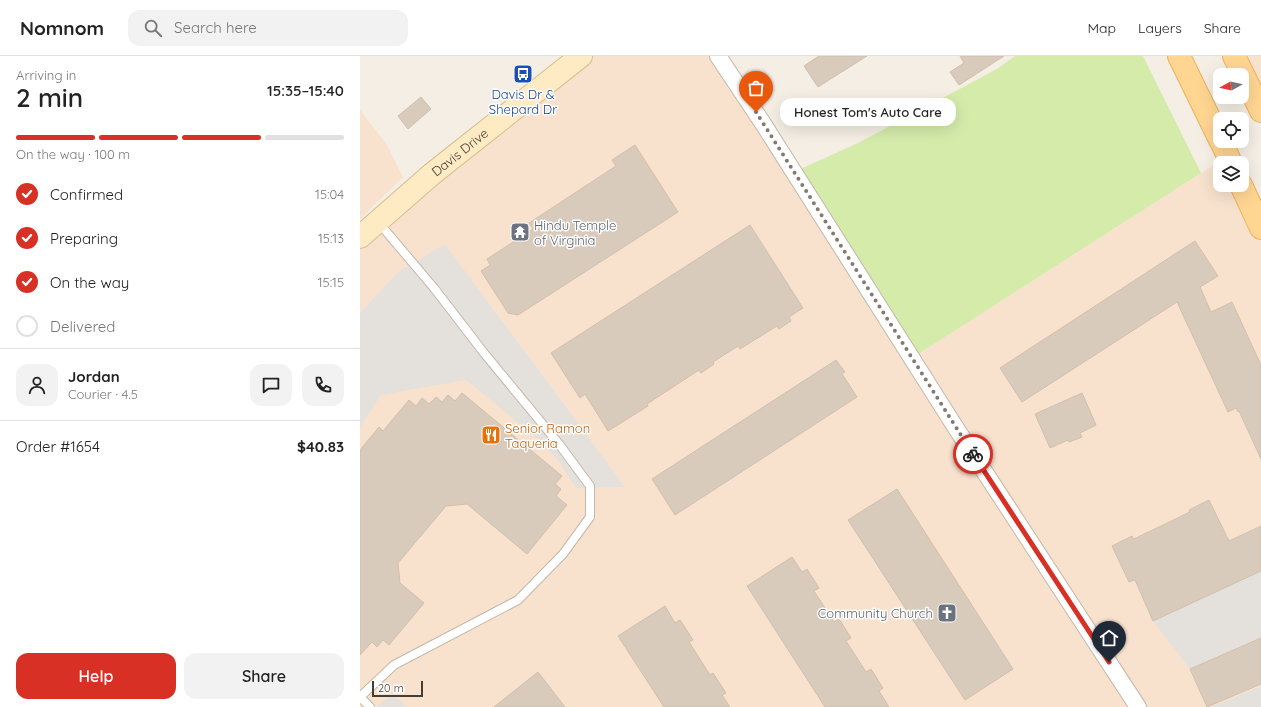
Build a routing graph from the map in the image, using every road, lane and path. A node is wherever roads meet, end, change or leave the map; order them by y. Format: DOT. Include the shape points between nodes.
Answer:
graph roads {
  1 [pos="581,56"];
  2 [pos="718,56"];
  3 [pos="1179,56"];
  4 [pos="1234,56"];
  5 [pos="1261,111"];
  6 [pos="1213,126"];
  7 [pos="1244,192"];
  8 [pos="378,222"];
  9 [pos="1261,228"];
  10 [pos="360,237"];
  11 [pos="360,697"];
  12 [pos="370,707"];
  13 [pos="1138,707"];
  1 -- 8 [label="main road, Davis Drive" via="432,174"];
  2 -- 13 [label="street"];
  3 -- 6 [label="main road"];
  4 -- 5 [label="main road"];
  7 -- 9 [label="main road"];
  8 -- 10 [label="main road, Davis Drive"];
  8 -- 11 [label="lane" via="434,288 590,486 590,517 563,554 518,600 394,665"];
  11 -- 12 [label="lane"];
}
